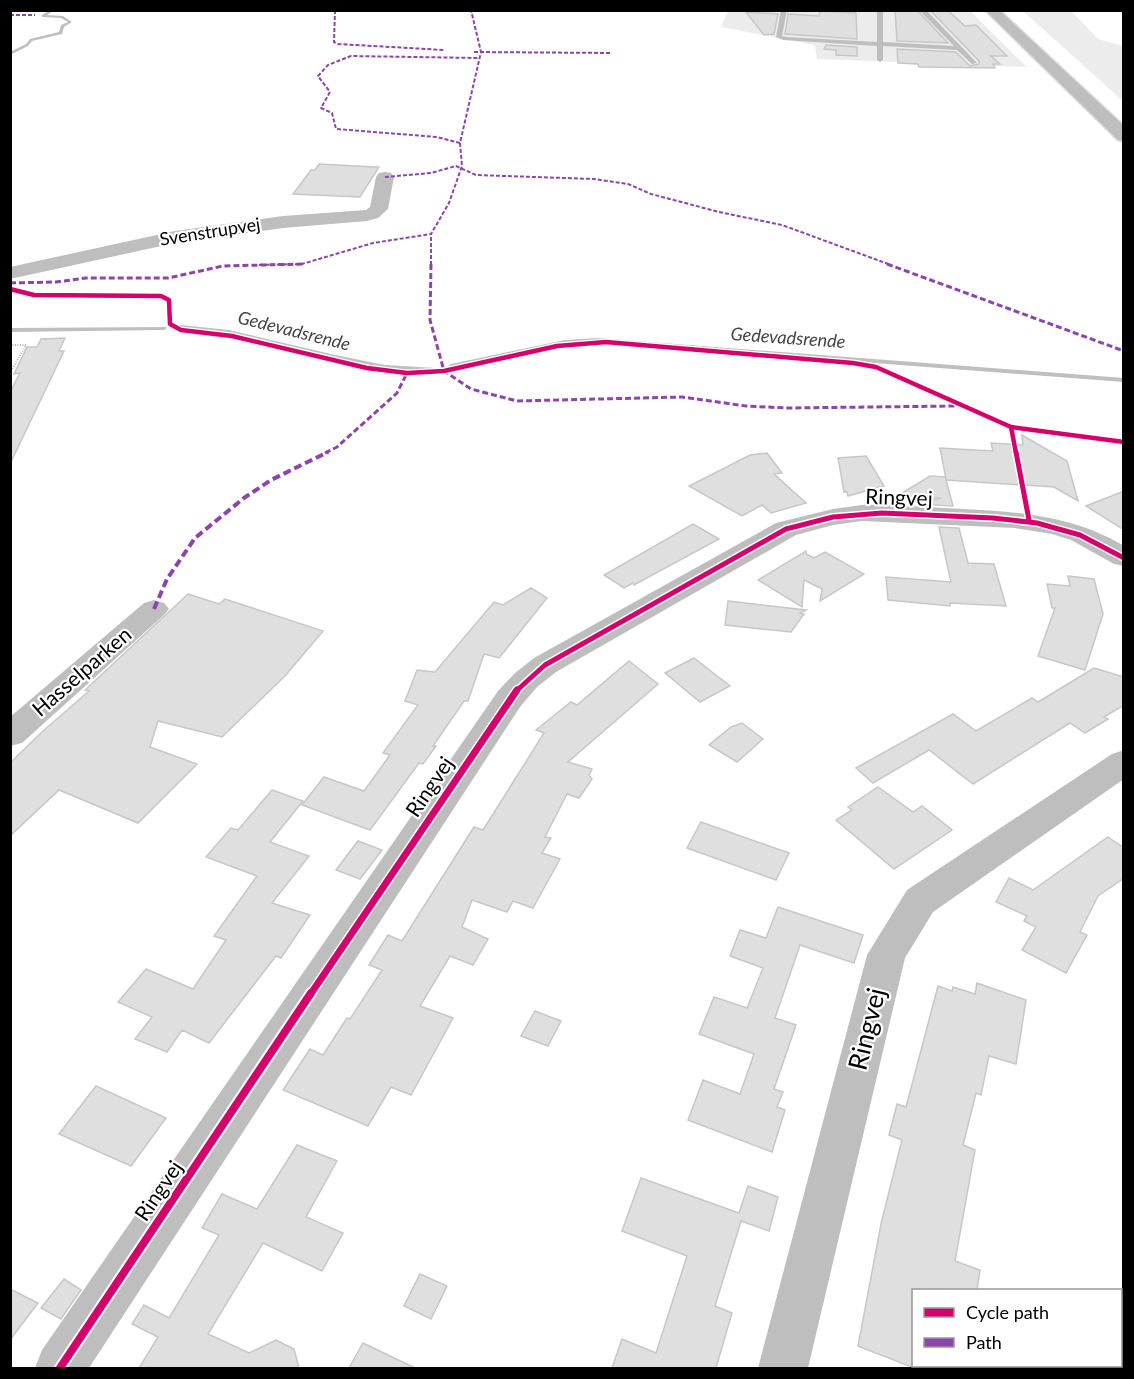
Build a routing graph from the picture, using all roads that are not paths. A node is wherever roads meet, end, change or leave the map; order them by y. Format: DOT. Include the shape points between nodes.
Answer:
graph roads {
  1 [pos="783,10"];
  2 [pos="880,10"];
  3 [pos="922,10"];
  4 [pos="991,10"];
  5 [pos="880,46"];
  6 [pos="959,48"];
  7 [pos="880,60"];
  8 [pos="974,63"];
  9 [pos="1124,136"];
  10 [pos="385,177"];
  11 [pos="10,273"];
  12 [pos="1124,558"];
  13 [pos="154,609"];
  14 [pos="10,735"];
  15 [pos="1124,762"];
  16 [pos="60,1368"];
  17 [pos="783,1368"];
  1 -- 5 [label="lane" via="779,37"];
  2 -- 5 [label="lane"];
  3 -- 6 [label="lane"];
  4 -- 9 [label="highway"];
  5 -- 6 [label="lane"];
  5 -- 7 [label="lane"];
  6 -- 8 [label="lane"];
  10 -- 11 [label="street, Svenstrupvej" via="379,209 361,217 282,222 175,237"];
  12 -- 16 [label="street, Ringvej" via="1093,539 1029,520 861,513 821,518 786,529 545,665 509,699"];
  13 -- 14 [label="street, Hasselparken"];
  15 -- 17 [label="street, Ringvej" via="920,901 886,955"];
}
